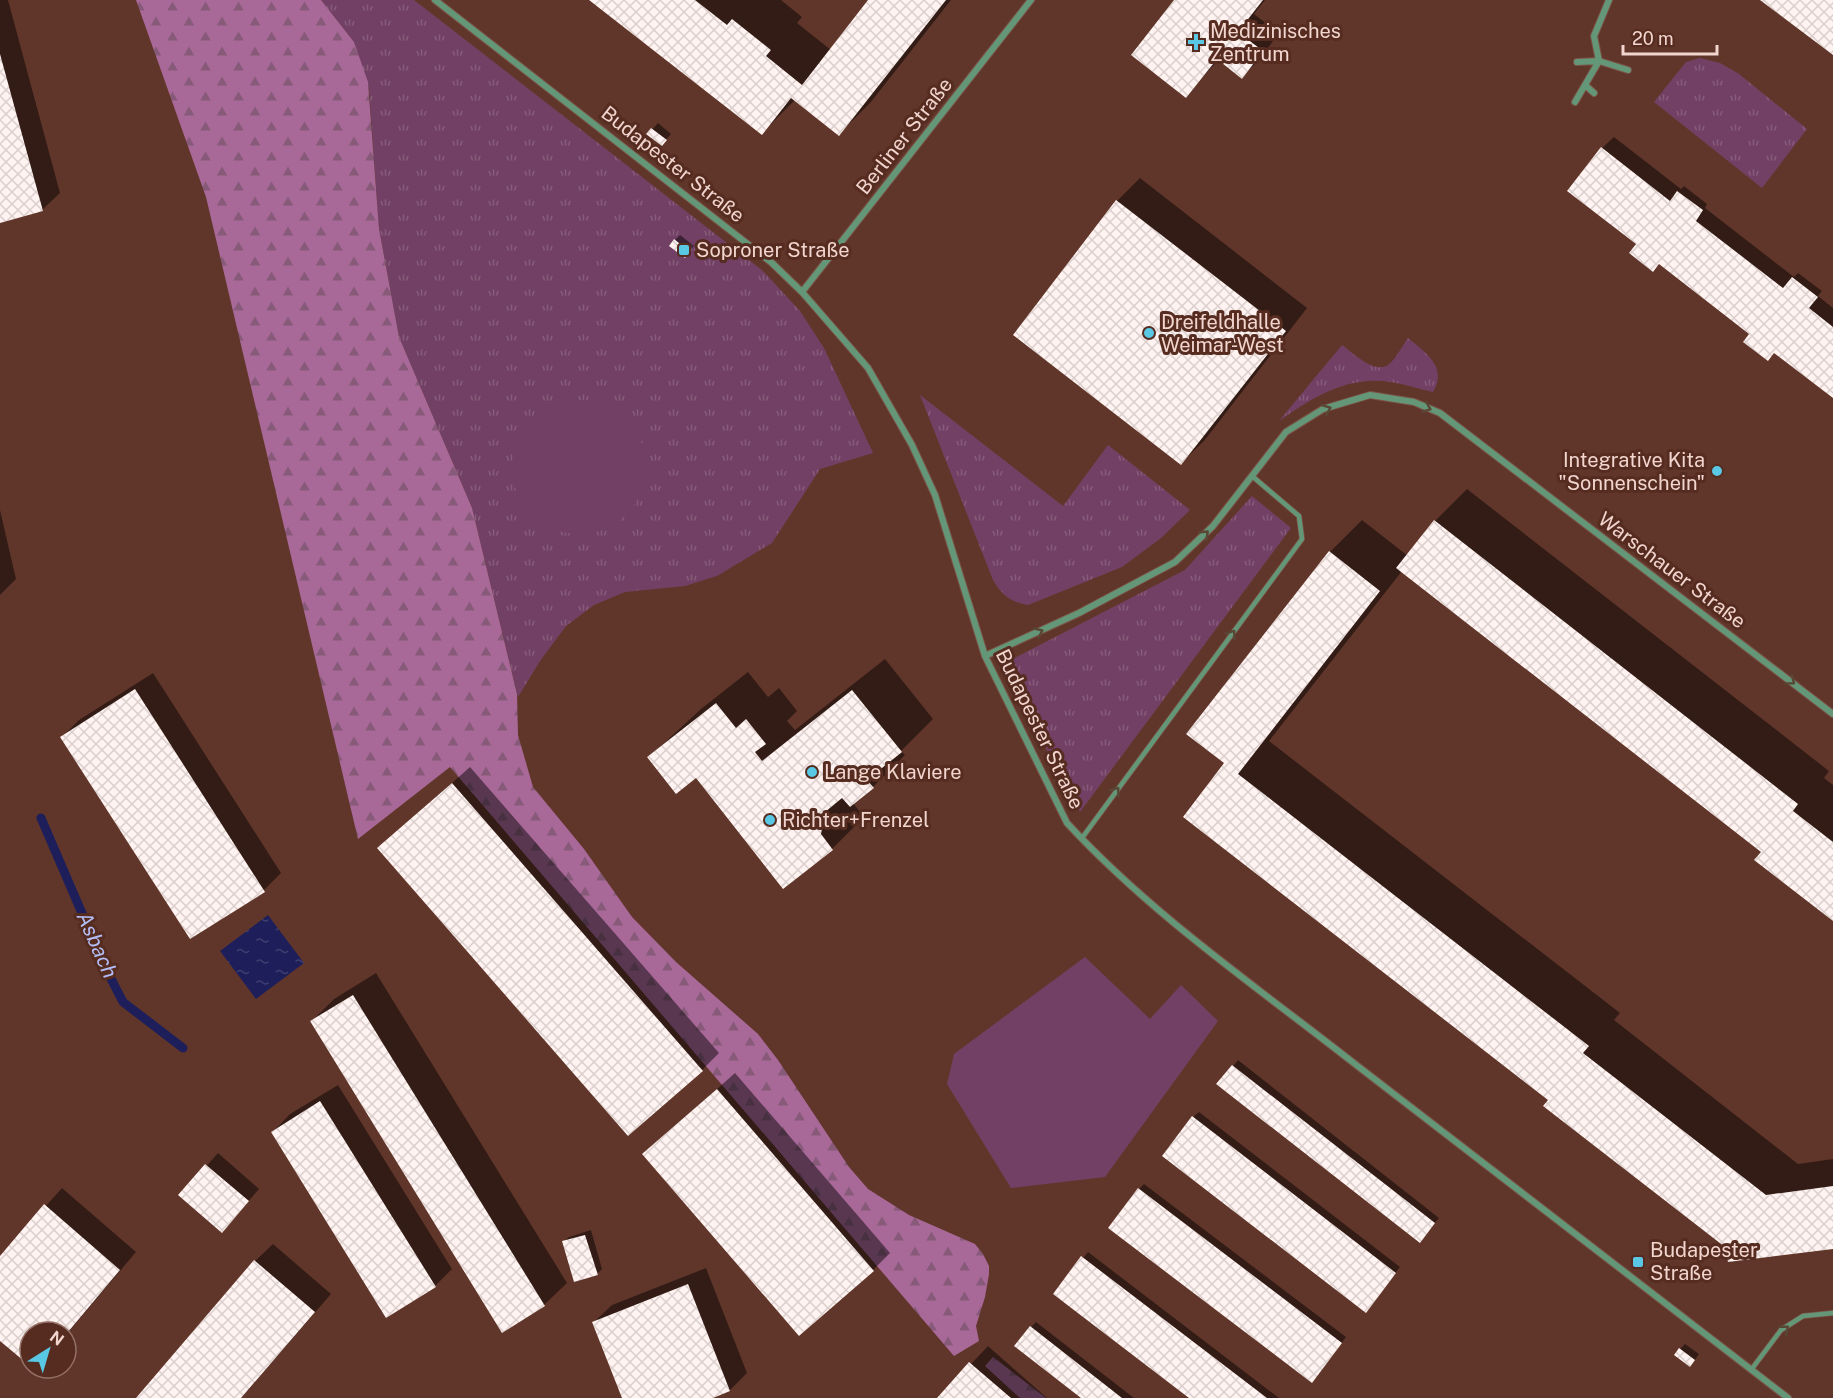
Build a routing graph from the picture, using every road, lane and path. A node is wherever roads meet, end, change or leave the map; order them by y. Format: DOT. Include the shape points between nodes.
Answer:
graph roads {
  1 [pos="435,0"];
  2 [pos="1031,0"];
  3 [pos="1609,0"];
  4 [pos="1599,61"];
  5 [pos="1577,62"];
  6 [pos="1628,70"];
  7 [pos="1585,85"];
  8 [pos="1594,93"];
  9 [pos="1575,102"];
  10 [pos="802,292"];
  11 [pos="1252,476"];
  12 [pos="986,656"];
  13 [pos="1833,714"];
  14 [pos="1082,838"];
  15 [pos="1833,1313"];
  16 [pos="1751,1370"];
  17 [pos="1788,1398"];
  1 -- 10 [label="street, Budapester Straße" via="772,263"];
  2 -- 10 [label="street, Berliner Straße"];
  3 -- 4 [label="street" via="1594,36"];
  4 -- 5 [label="street"];
  4 -- 6 [label="street"];
  4 -- 7 [label="street"];
  7 -- 8 [label="street"];
  7 -- 9 [label="street"];
  10 -- 12 [label="street, Budapester Straße" via="868,368 912,445 935,495"];
  12 -- 11 [label="street, Warschauer Straße, one-way" via="1175,562 1213,526"];
  11 -- 13 [label="street, Warschauer Straße, one-way" via="1286,432 1323,410 1370,395 1414,402 1440,413"];
  14 -- 11 [label="lane, one-way" via="1302,539 1299,516"];
  12 -- 14 [label="street, Budapester Straße" via="1068,823"];
  14 -- 16 [label="street, Budapester Straße" via="1139,894 1246,980"];
  16 -- 15 [label="lane, one-way" via="1781,1330 1803,1316"];
  16 -- 17 [label="street, Budapester Straße"];
}
